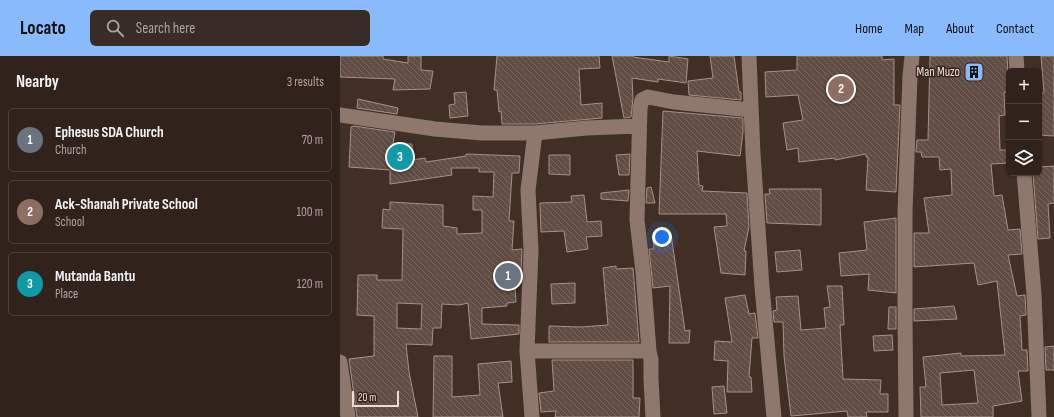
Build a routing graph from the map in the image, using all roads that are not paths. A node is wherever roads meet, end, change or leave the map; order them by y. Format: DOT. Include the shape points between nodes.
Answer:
graph roads {
  1 [pos="749,56"];
  2 [pos="912,56"];
  3 [pos="1016,56"];
  4 [pos="1017,68"];
  5 [pos="751,110"];
  6 [pos="340,115"];
  7 [pos="639,126"];
  8 [pos="535,133"];
  9 [pos="1024,176"];
  10 [pos="527,351"];
  11 [pos="649,351"];
  12 [pos="340,362"];
  13 [pos="348,417"];
  14 [pos="532,417"];
  15 [pos="652,417"];
  16 [pos="774,417"];
  17 [pos="906,417"];
  18 [pos="1039,417"];
  1 -- 5 [label="street"];
  2 -- 17 [label="street" via="905,212"];
  3 -- 4 [label="street"];
  5 -- 7 [label="street" via="648,97 642,100"];
  5 -- 16 [label="street"];
  6 -- 8 [label="street" via="435,129 482,133"];
  7 -- 8 [label="street"];
  7 -- 11 [label="street" via="637,220"];
  8 -- 10 [label="street" via="528,190 530,250"];
  9 -- 18 [label="street" via="1034,301"];
  10 -- 11 [label="street"];
  10 -- 14 [label="street"];
  11 -- 15 [label="street"];
  12 -- 13 [label="street"];
}
